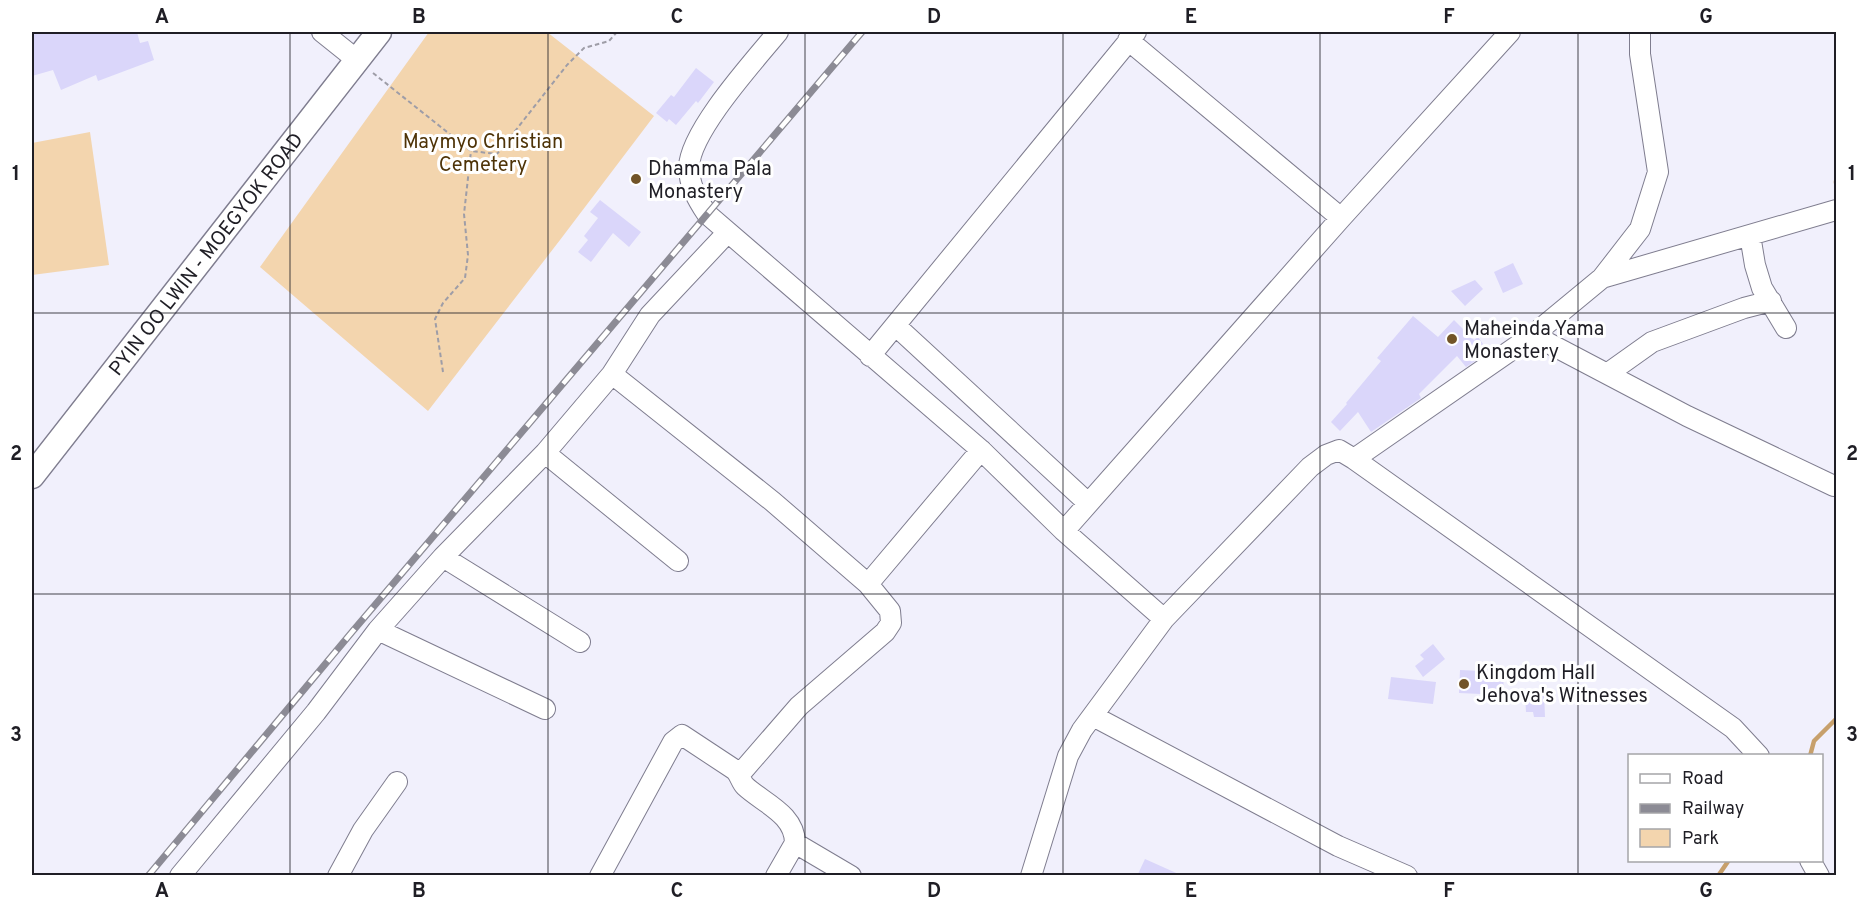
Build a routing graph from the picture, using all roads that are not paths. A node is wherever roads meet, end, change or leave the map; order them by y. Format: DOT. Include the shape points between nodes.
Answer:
graph roads {
  1 [pos="322,32"];
  2 [pos="379,32"];
  3 [pos="778,32"];
  4 [pos="1510,32"];
  5 [pos="1640,32"];
  6 [pos="1132,36"];
  7 [pos="357,60"];
  8 [pos="1836,210"];
  9 [pos="1341,218"];
  10 [pos="727,232"];
  11 [pos="1750,235"];
  12 [pos="1602,278"];
  13 [pos="1771,301"];
  14 [pos="896,326"];
  15 [pos="1786,328"];
  16 [pos="1533,335"];
  17 [pos="870,356"];
  18 [pos="612,374"];
  19 [pos="1607,374"];
  20 [pos="981,450"];
  21 [pos="545,453"];
  22 [pos="1354,459"];
  23 [pos="32,476"];
  24 [pos="1834,486"];
  25 [pos="1088,502"];
  26 [pos="1064,531"];
  27 [pos="443,557"];
  28 [pos="678,561"];
  29 [pos="868,584"];
  30 [pos="1164,619"];
  31 [pos="378,630"];
  32 [pos="580,642"];
  33 [pos="545,709"];
  34 [pos="1093,716"];
  35 [pos="1757,754"];
  36 [pos="740,774"];
  37 [pos="397,782"];
  38 [pos="795,843"];
  39 [pos="1811,862"];
  40 [pos="180,876"];
  41 [pos="338,876"];
  42 [pos="600,876"];
  43 [pos="776,876"];
  44 [pos="851,876"];
  45 [pos="1031,876"];
  46 [pos="1407,876"];
  47 [pos="1820,876"];
  1 -- 7 [label="street"];
  2 -- 7 [label="main road, PYIN OO LWIN - MOEGYOK ROAD"];
  3 -- 10 [label="street" via="727,94 693,147 689,167 693,191 707,214"];
  4 -- 9 [label="street"];
  5 -- 12 [label="street" via="1658,172 1640,229"];
  6 -- 9 [label="street"];
  6 -- 14 [label="street"];
  7 -- 23 [label="main road, PYIN OO LWIN - MOEGYOK ROAD"];
  8 -- 11 [label="street"];
  9 -- 25 [label="street"];
  10 -- 17 [label="street"];
  10 -- 18 [label="street" via="650,315"];
  11 -- 12 [label="street"];
  11 -- 13 [label="street" via="1762,288"];
  12 -- 16 [label="street"];
  13 -- 15 [label="street"];
  13 -- 19 [label="street" via="1652,342"];
  14 -- 17 [label="street"];
  14 -- 25 [label="street"];
  16 -- 19 [label="street"];
  16 -- 22 [label="street"];
  17 -- 20 [label="street"];
  18 -- 21 [label="street"];
  18 -- 29 [label="street" via="772,501"];
  19 -- 24 [label="street"];
  20 -- 26 [label="street"];
  20 -- 29 [label="street"];
  21 -- 27 [label="street"];
  21 -- 28 [label="street"];
  22 -- 30 [label="street" via="1339,450 1310,467"];
  22 -- 35 [label="street" via="1732,728"];
  25 -- 26 [label="street"];
  26 -- 30 [label="street"];
  27 -- 31 [label="street"];
  27 -- 32 [label="street"];
  29 -- 36 [label="street" via="890,611 891,623 885,632 799,706"];
  30 -- 34 [label="street"];
  31 -- 33 [label="street"];
  31 -- 40 [label="street" via="316,712"];
  34 -- 45 [label="street" via="1068,756"];
  34 -- 46 [label="street" via="1338,846"];
  36 -- 38 [label="street" via="743,785 789,824"];
  36 -- 42 [label="street" via="682,735 673,742"];
  37 -- 41 [label="street" via="363,830"];
  38 -- 43 [label="street"];
  38 -- 44 [label="street"];
  39 -- 47 [label="street"];
}
